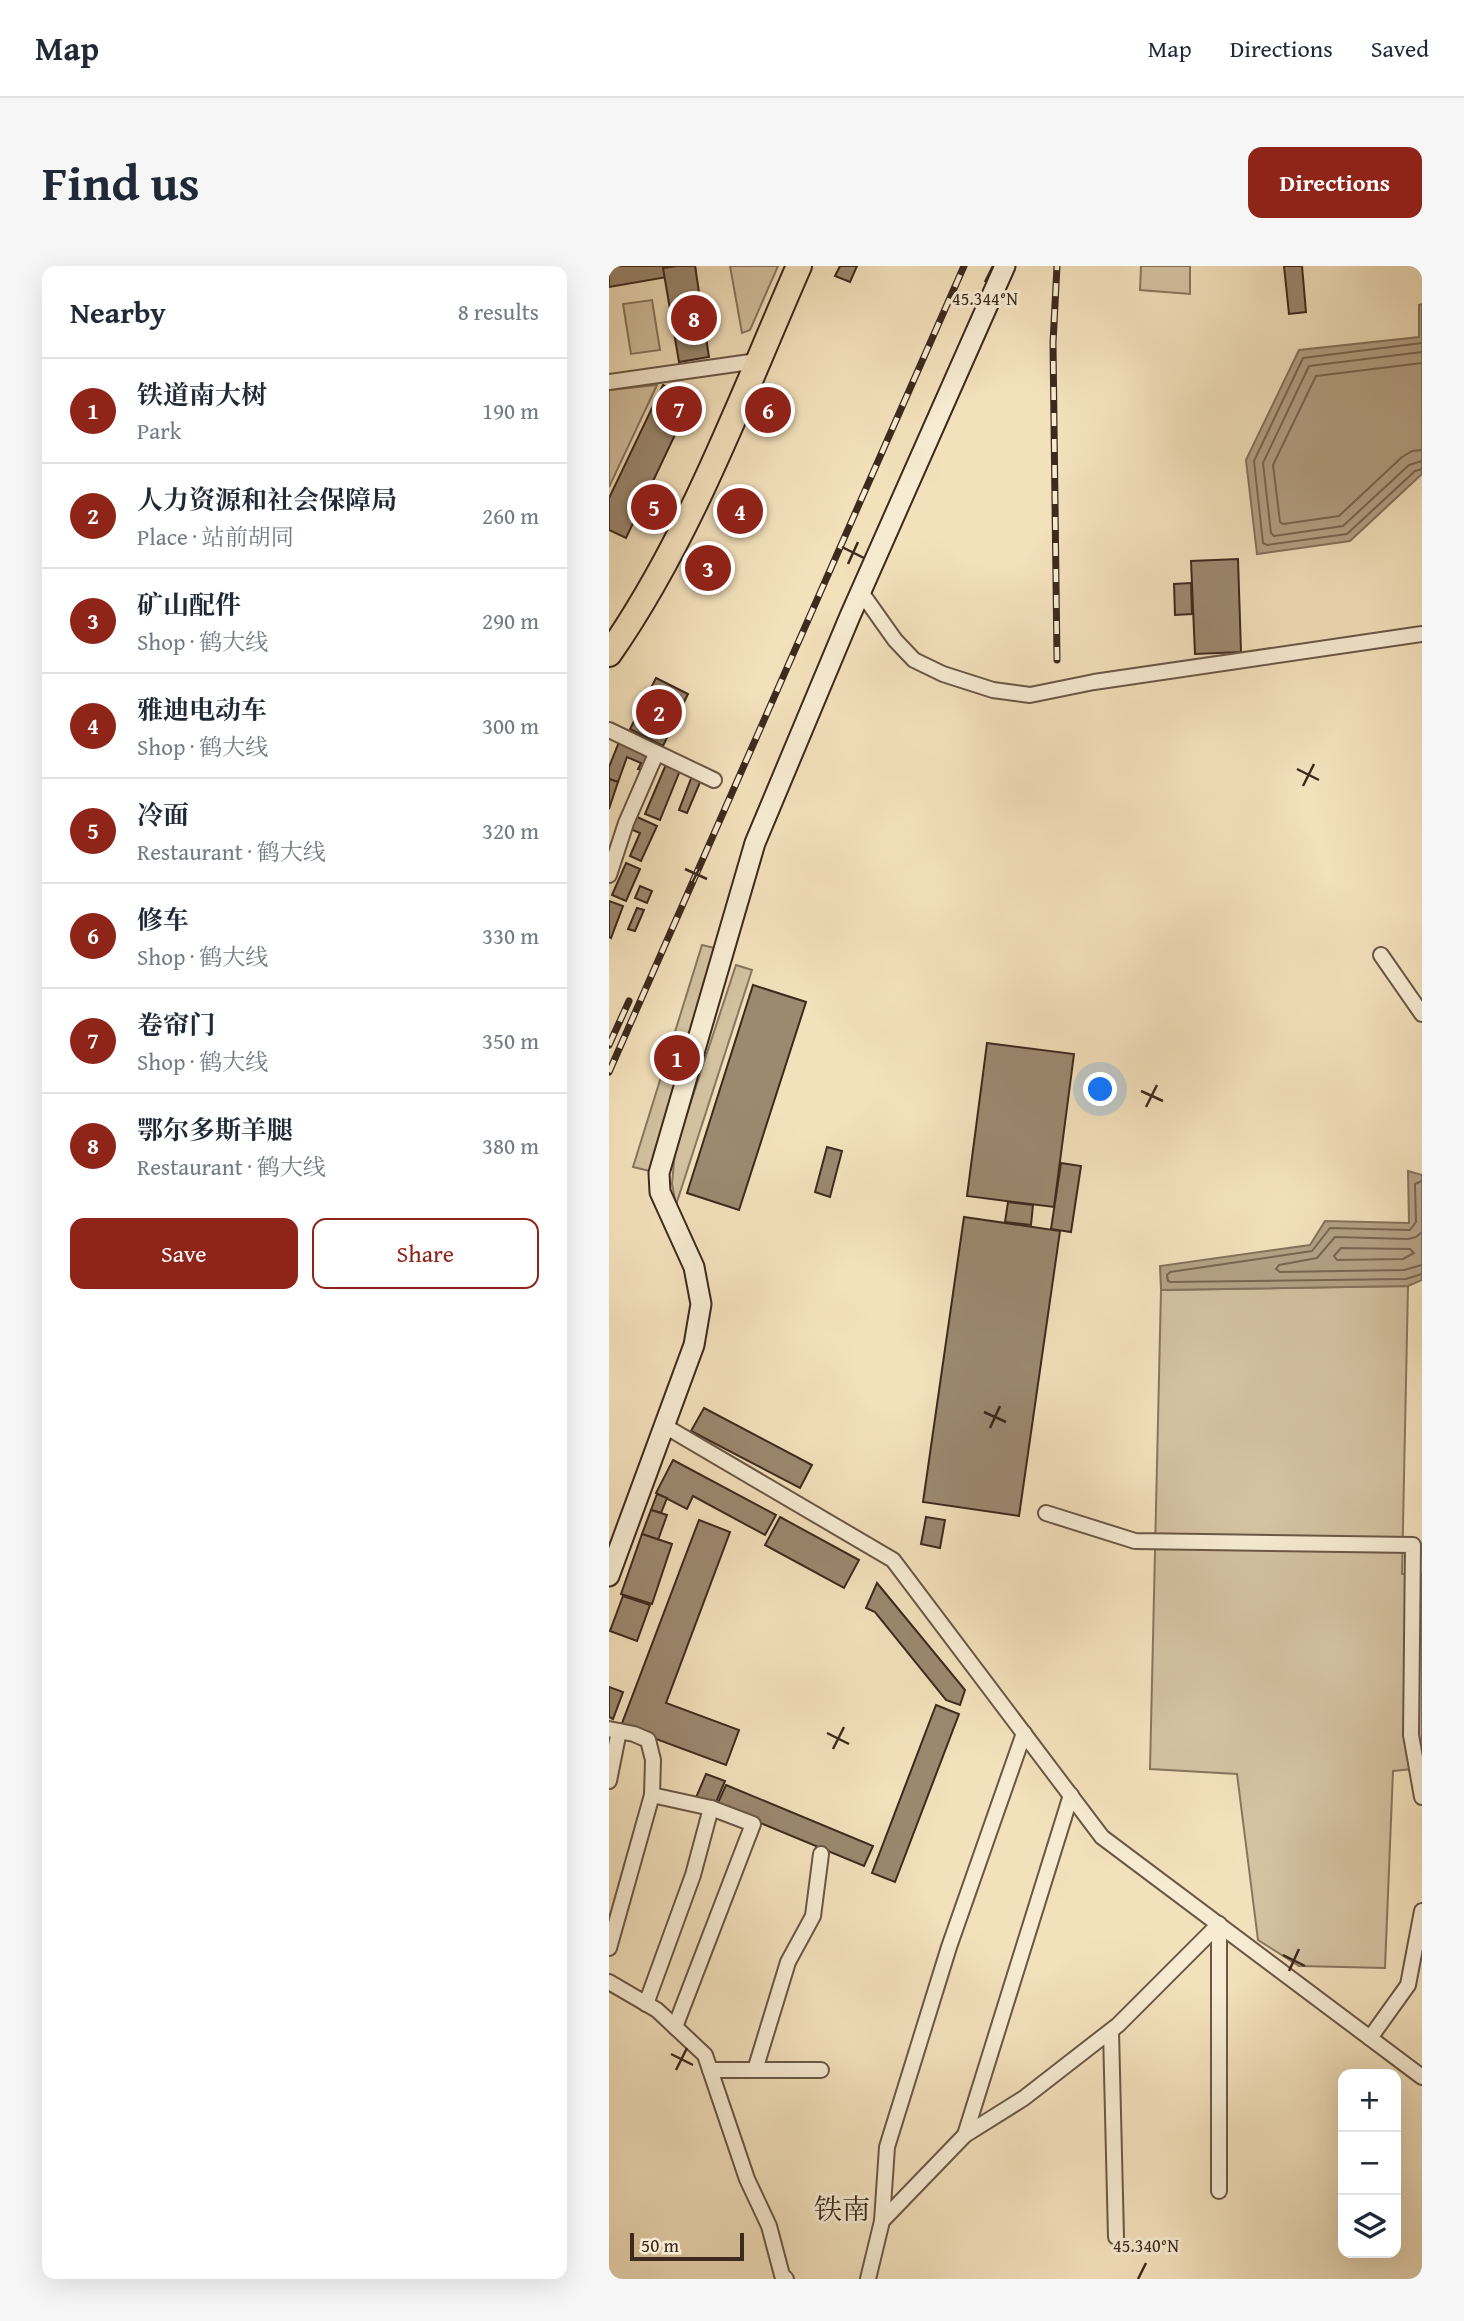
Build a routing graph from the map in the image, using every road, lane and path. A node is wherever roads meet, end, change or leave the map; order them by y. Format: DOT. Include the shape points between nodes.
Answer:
graph roads {
  1 [pos="799,266"];
  2 [pos="1005,266"];
  3 [pos="757,361"];
  4 [pos="609,382"];
  5 [pos="861,592"];
  6 [pos="1422,634"];
  7 [pos="609,654"];
  8 [pos="609,730"];
  9 [pos="656,754"];
  10 [pos="714,780"];
  11 [pos="609,875"];
  12 [pos="1381,955"];
  13 [pos="1422,1014"];
  14 [pos="663,1425"];
  15 [pos="1046,1513"];
  16 [pos="609,1576"];
  17 [pos="614,1730"];
  18 [pos="1024,1733"];
  19 [pos="609,1781"];
  20 [pos="652,1795"];
  21 [pos="1071,1795"];
  22 [pos="1422,1797"];
  23 [pos="711,1808"];
  24 [pos="821,1854"];
  25 [pos="1422,1911"];
  26 [pos="1219,1924"];
  27 [pos="609,1948"];
  28 [pos="609,1982"];
  29 [pos="646,2004"];
  30 [pos="675,2027"];
  31 [pos="1111,2031"];
  32 [pos="1370,2038"];
  33 [pos="710,2070"];
  34 [pos="755,2070"];
  35 [pos="821,2070"];
  36 [pos="1422,2077"];
  37 [pos="965,2135"];
  38 [pos="1219,2191"];
  39 [pos="882,2221"];
  40 [pos="1116,2236"];
  41 [pos="786,2279"];
  42 [pos="868,2279"];
  1 -- 3 [label="highway"];
  2 -- 5 [label="street"];
  3 -- 4 [label="street"];
  3 -- 7 [label="highway" via="683,529"];
  5 -- 6 [label="street" via="914,660 993,690 1030,695"];
  5 -- 14 [label="street" via="755,843 659,1173 660,1192 694,1267 701,1304 694,1345"];
  8 -- 9 [label="street"];
  9 -- 10 [label="street"];
  9 -- 11 [label="street"];
  12 -- 13 [label="street"];
  14 -- 16 [label="street"];
  14 -- 18 [label="street" via="893,1560"];
  15 -- 22 [label="street" via="1135,1541 1413,1545 1411,1735"];
  17 -- 19 [label="street"];
  17 -- 20 [label="street" via="648,1740 653,1760"];
  18 -- 21 [label="street"];
  18 -- 39 [label="street" via="949,1947 887,2147"];
  20 -- 23 [label="street"];
  20 -- 27 [label="street"];
  21 -- 26 [label="street" via="1102,1837"];
  21 -- 37 [label="street"];
  23 -- 29 [label="street"];
  23 -- 30 [label="street" via="753,1824"];
  24 -- 34 [label="street" via="813,1916 788,1962"];
  25 -- 32 [label="street" via="1408,1985"];
  26 -- 31 [label="street"];
  26 -- 32 [label="street"];
  26 -- 38 [label="street"];
  28 -- 29 [label="street"];
  29 -- 30 [label="street"];
  30 -- 33 [label="street" via="705,2055"];
  31 -- 37 [label="street" via="1024,2098"];
  31 -- 40 [label="street"];
  32 -- 36 [label="street"];
  33 -- 34 [label="street"];
  33 -- 41 [label="street"];
  34 -- 35 [label="street"];
  37 -- 39 [label="street"];
  39 -- 42 [label="street"];
}
